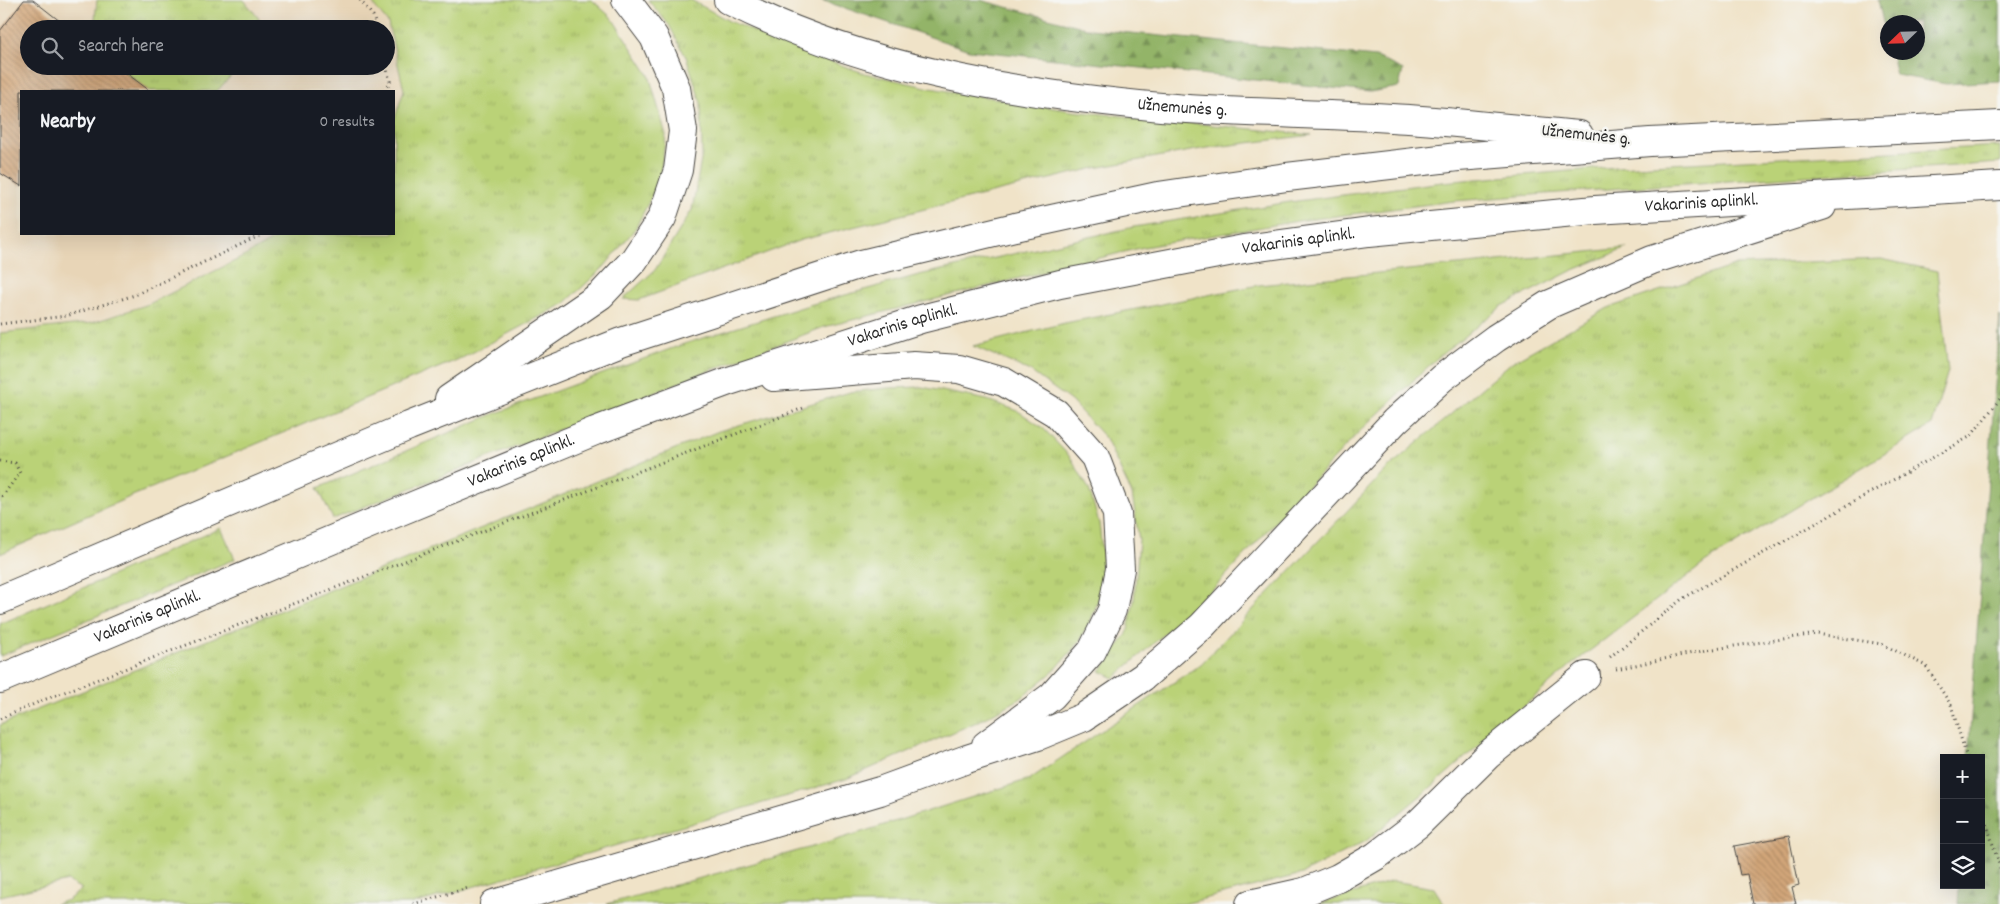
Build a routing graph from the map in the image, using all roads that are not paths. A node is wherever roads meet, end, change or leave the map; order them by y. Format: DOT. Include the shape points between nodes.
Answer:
graph roads {
  1 [pos="626,0"];
  2 [pos="728,0"];
  3 [pos="2000,125"];
  4 [pos="1650,142"];
  5 [pos="2000,186"];
  6 [pos="1862,194"];
  7 [pos="729,381"];
  8 [pos="409,426"];
  9 [pos="0,600"];
  10 [pos="1586,676"];
  11 [pos="0,679"];
  12 [pos="967,759"];
  13 [pos="494,904"];
  14 [pos="1250,904"];
  1 -- 8 [label="main road" via="654,37 676,88 683,131 678,170 662,218 634,260 601,295"];
  2 -- 4 [label="main road, Užnemunės g." via="845,50 940,76 1051,94 1162,107 1410,119"];
  3 -- 4 [label="main road"];
  4 -- 8 [label="main road" via="1458,158 1287,177 1158,196 1015,227 861,264 621,342"];
  5 -- 6 [label="main road"];
  6 -- 7 [label="main road, Vakarinis aplinkl." via="1595,210 1369,232 1244,249 1060,284 922,319"];
  6 -- 12 [label="main road" via="1652,260 1548,305 1442,378 1395,421 1202,626 1143,677 1084,717"];
  7 -- 11 [label="main road, Vakarinis aplinkl." via="391,514"];
  7 -- 12 [label="main road" via="914,366 959,369 1004,382 1056,413 1095,456 1117,514 1120,569 1112,610 1092,651 1052,696"];
  8 -- 9 [label="main road"];
  10 -- 14 [label="main road" via="1488,754 1418,824 1376,856 1338,878 1304,892"];
  12 -- 13 [label="main road" via="880,791"];
}
